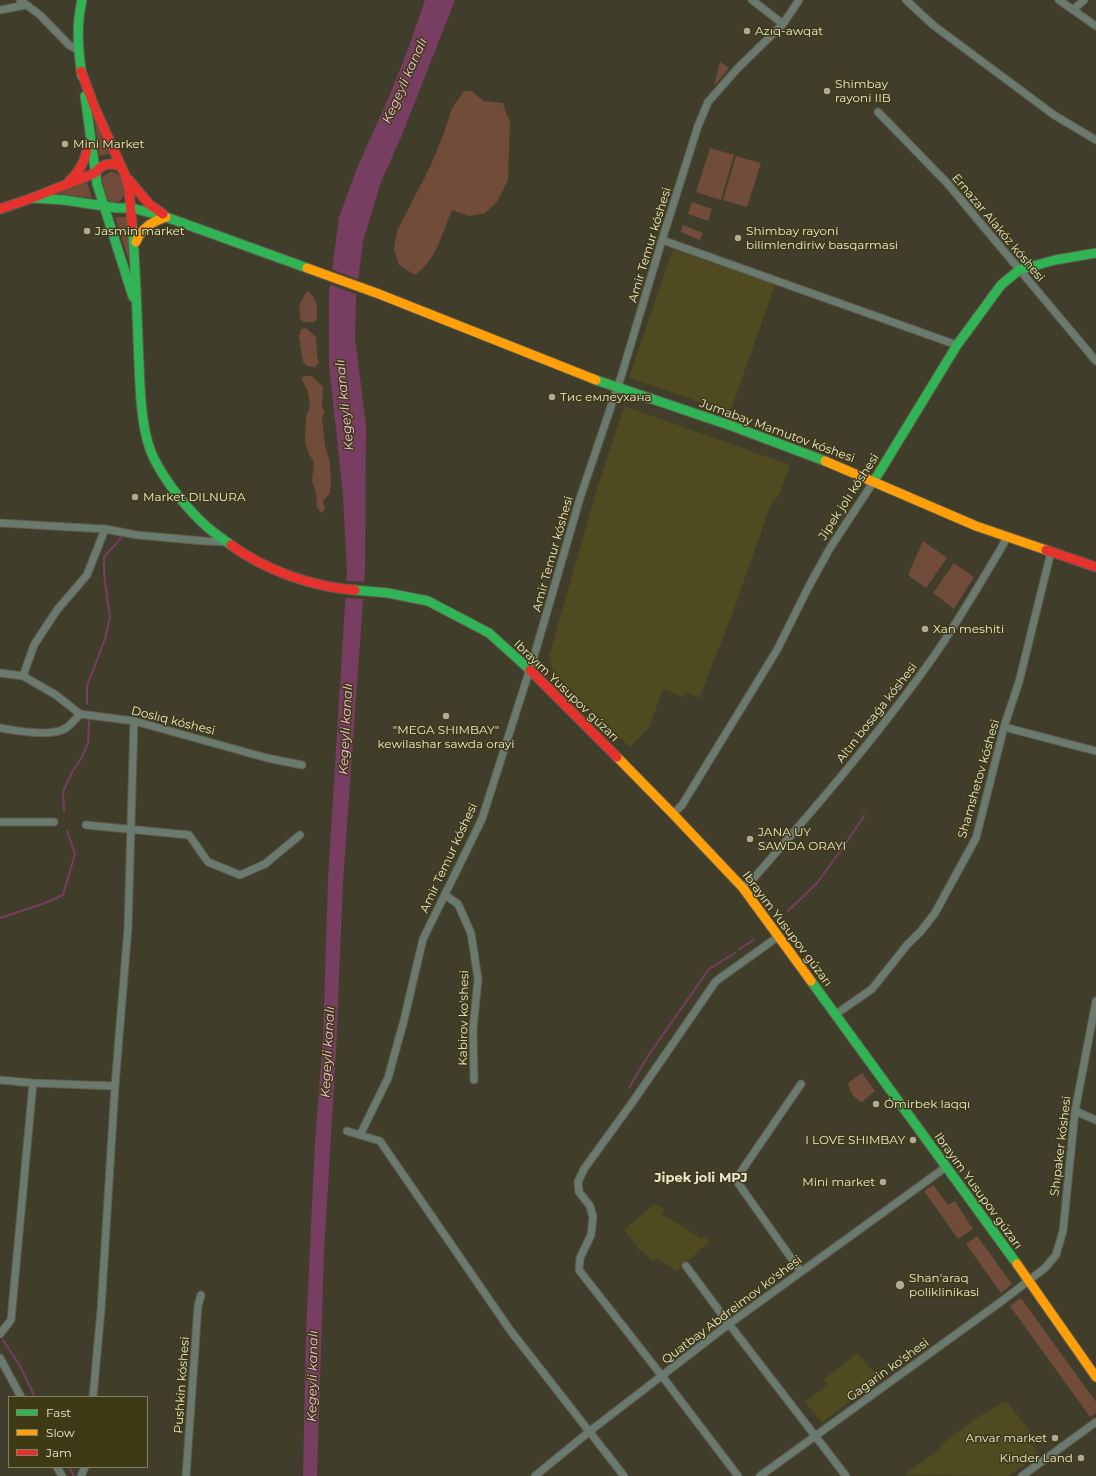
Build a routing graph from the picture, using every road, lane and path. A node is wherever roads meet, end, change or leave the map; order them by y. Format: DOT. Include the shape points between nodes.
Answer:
graph roads {
  1 [pos="20,0"];
  2 [pos="82,0"];
  3 [pos="752,0"];
  4 [pos="799,0"];
  5 [pos="906,0"];
  6 [pos="1059,0"];
  7 [pos="1084,0"];
  8 [pos="26,5"];
  9 [pos="0,10"];
  10 [pos="1073,10"];
  11 [pos="783,24"];
  12 [pos="1096,26"];
  13 [pos="78,50"];
  14 [pos="81,71"];
  15 [pos="878,112"];
  16 [pos="90,130"];
  17 [pos="1096,140"];
  18 [pos="120,166"];
  19 [pos="95,173"];
  20 [pos="125,175"];
  21 [pos="61,187"];
  22 [pos="32,198"];
  23 [pos="105,205"];
  24 [pos="132,208"];
  25 [pos="0,209"];
  26 [pos="166,217"];
  27 [pos="662,240"];
  28 [pos="134,246"];
  29 [pos="1096,253"];
  30 [pos="1019,270"];
  31 [pos="136,307"];
  32 [pos="957,345"];
  33 [pos="1096,361"];
  34 [pos="618,388"];
  35 [pos="874,481"];
  36 [pos="0,523"];
  37 [pos="105,530"];
  38 [pos="1007,536"];
  39 [pos="227,542"];
  40 [pos="1051,552"];
  41 [pos="1096,567"];
  42 [pos="530,670"];
  43 [pos="0,672"];
  44 [pos="24,676"];
  45 [pos="80,714"];
  46 [pos="134,721"];
  47 [pos="1004,727"];
  48 [pos="0,728"];
  49 [pos="1096,751"];
  50 [pos="302,765"];
  51 [pos="673,814"];
  52 [pos="0,822"];
  53 [pos="54,822"];
  54 [pos="86,825"];
  55 [pos="131,828"];
  56 [pos="300,836"];
  57 [pos="743,888"];
  58 [pos="445,895"];
  59 [pos="779,936"];
  60 [pos="1096,1002"];
  61 [pos="836,1014"];
  62 [pos="0,1080"];
  63 [pos="474,1080"];
  64 [pos="33,1083"];
  65 [pos="801,1084"];
  66 [pos="115,1086"];
  67 [pos="1075,1111"];
  68 [pos="1096,1120"];
  69 [pos="347,1131"];
  70 [pos="360,1135"];
  71 [pos="946,1167"];
  72 [pos="686,1266"];
  73 [pos="802,1272"];
  74 [pos="1029,1281"];
  75 [pos="201,1295"];
  76 [pos="729,1324"];
  77 [pos="0,1334"];
  78 [pos="0,1358"];
  79 [pos="662,1376"];
  80 [pos="1096,1377"];
  81 [pos="20,1396"];
  82 [pos="93,1396"];
  83 [pos="1096,1422"];
  84 [pos="590,1432"];
  85 [pos="814,1436"];
  86 [pos="186,1476"];
  87 [pos="535,1476"];
  88 [pos="624,1476"];
  89 [pos="738,1476"];
  90 [pos="760,1476"];
  91 [pos="846,1476"];
  92 [pos="1022,1476"];
  1 -- 8 [label="street"];
  2 -- 13 [label="main road" via="77,30"];
  3 -- 11 [label="street"];
  4 -- 11 [label="street, Amir Temur kóshesi"];
  5 -- 17 [label="street" via="933,25 1054,115"];
  6 -- 10 [label="street"];
  7 -- 10 [label="street"];
  8 -- 9 [label="street"];
  8 -- 13 [label="street" via="40,15 69,45"];
  10 -- 12 [label="street"];
  11 -- 27 [label="street, Amir Temur kóshesi" via="737,68 708,102"];
  13 -- 14 [label="main road"];
  14 -- 16 [label="main road"];
  14 -- 18 [label="main road"];
  15 -- 30 [label="street, Ernazar Alakóz kóshesi" via="947,183"];
  16 -- 19 [label="main road"];
  16 -- 21 [label="main road" via="87,157 82,168"];
  18 -- 19 [label="main road" via="106,163"];
  18 -- 20 [label="main road"];
  19 -- 21 [label="main road"];
  19 -- 23 [label="main road"];
  20 -- 24 [label="main road"];
  20 -- 26 [label="main road" via="149,204"];
  21 -- 22 [label="main road"];
  22 -- 23 [label="main road"];
  22 -- 25 [label="main road"];
  23 -- 24 [label="main road"];
  23 -- 31 [label="main road"];
  24 -- 26 [label="main road"];
  24 -- 28 [label="main road"];
  26 -- 28 [label="main road" via="144,227"];
  26 -- 34 [label="main road, Jumabay Mamutov kóshesi" via="379,294"];
  27 -- 32 [label="street"];
  27 -- 34 [label="street, Amir Temur kóshesi"];
  28 -- 31 [label="main road"];
  29 -- 30 [label="main road, Jipek jolı kóshesi" via="1055,260"];
  30 -- 32 [label="main road, Jipek jolı kóshesi" via="1002,285"];
  30 -- 33 [label="street, Ernazar Alakóz kóshesi"];
  31 -- 39 [label="main road, Ibrayım Yusupov gúzarı" via="141,399 148,443 163,475 182,500 207,527"];
  32 -- 35 [label="main road, Jipek jolı kóshesi"];
  34 -- 35 [label="main road, Jumabay Mamutov kóshesi" via="740,429"];
  34 -- 42 [label="street, Amir Temur kóshesi" via="580,498"];
  35 -- 38 [label="main road, Jumabay Mamutov kóshesi" via="976,526"];
  35 -- 51 [label="street, Jipek jolı kóshesi" via="830,548 777,650 682,805"];
  36 -- 37 [label="street"];
  37 -- 39 [label="street" via="196,541"];
  37 -- 44 [label="street" via="87,575 57,610 34,645"];
  38 -- 40 [label="main road, Jumabay Mamutov kóshesi"];
  38 -- 57 [label="street, Altın bosaǵa kóshesi" via="935,655 888,719 829,791"];
  39 -- 42 [label="main road, Ibrayım Yusupov gúzarı" via="272,569 310,582 336,589 388,593 428,601 447,609 489,633"];
  40 -- 41 [label="main road, Jumabay Mamutov kóshesi"];
  40 -- 47 [label="street, Shamshetov kóshesi" via="1019,682"];
  42 -- 51 [label="main road, Ibrayım Yusupov gúzarı"];
  42 -- 58 [label="street, Amir Temur kóshesi" via="482,819"];
  43 -- 44 [label="street"];
  44 -- 45 [label="street" via="56,695"];
  45 -- 46 [label="street, Doslıq kóshesi"];
  45 -- 48 [label="street" via="66,728 50,732"];
  46 -- 50 [label="street, Doslıq kóshesi" via="267,758"];
  46 -- 55 [label="street"];
  47 -- 49 [label="street"];
  47 -- 61 [label="street, Shamshetov kóshesi" via="976,838 935,913 872,989"];
  51 -- 57 [label="main road, Ibrayım Yusupov gúzarı"];
  52 -- 53 [label="street"];
  54 -- 55 [label="street"];
  55 -- 56 [label="street" via="189,836 208,862 240,875 266,864"];
  55 -- 66 [label="street" via="128,928"];
  57 -- 59 [label="main road, Ibrayım Yusupov gúzarı"];
  58 -- 63 [label="street, Kabirov ko'shesi" via="458,904 471,933 478,979 474,1029"];
  58 -- 70 [label="street, Amir Temur kóshesi" via="423,939 388,1078"];
  59 -- 61 [label="main road, Ibrayım Yusupov gúzarı"];
  59 -- 79 [label="street" via="716,981 584,1169 578,1182 579,1192 590,1206 593,1217 591,1235 580,1258 579,1270"];
  60 -- 67 [label="street, Shıpaker kóshesi"];
  61 -- 71 [label="main road, Ibrayım Yusupov gúzarı"];
  62 -- 64 [label="street"];
  64 -- 66 [label="street"];
  64 -- 77 [label="street" via="11,1320"];
  65 -- 73 [label="street" via="738,1176 738,1183"];
  66 -- 82 [label="street"];
  67 -- 68 [label="street"];
  67 -- 74 [label="street, Shıpaker kóshesi" via="1063,1231 1056,1255"];
  69 -- 70 [label="street"];
  70 -- 84 [label="street" via="380,1141 502,1318"];
  71 -- 73 [label="street, Quatbay Abdreimov ko'shesi"];
  71 -- 74 [label="main road, Ibrayım Yusupov gúzarı"];
  72 -- 76 [label="street"];
  73 -- 76 [label="street, Quatbay Abdreimov ko'shesi"];
  74 -- 80 [label="main road, Ibrayım Yusupov gúzarı"];
  74 -- 85 [label="street, Gagarin ko'shesi"];
  75 -- 86 [label="street, Pushkin kóshesi" via="198,1306"];
  76 -- 79 [label="street, Quatbay Abdreimov ko'shesi"];
  76 -- 85 [label="street"];
  78 -- 81 [label="street"];
  79 -- 84 [label="street, Quatbay Abdreimov ko'shesi"];
  79 -- 89 [label="street"];
  83 -- 92 [label="street"];
  84 -- 87 [label="street, Quatbay Abdreimov ko'shesi"];
  84 -- 88 [label="street"];
  85 -- 90 [label="street, Gagarin ko'shesi"];
  85 -- 91 [label="street"];
}
